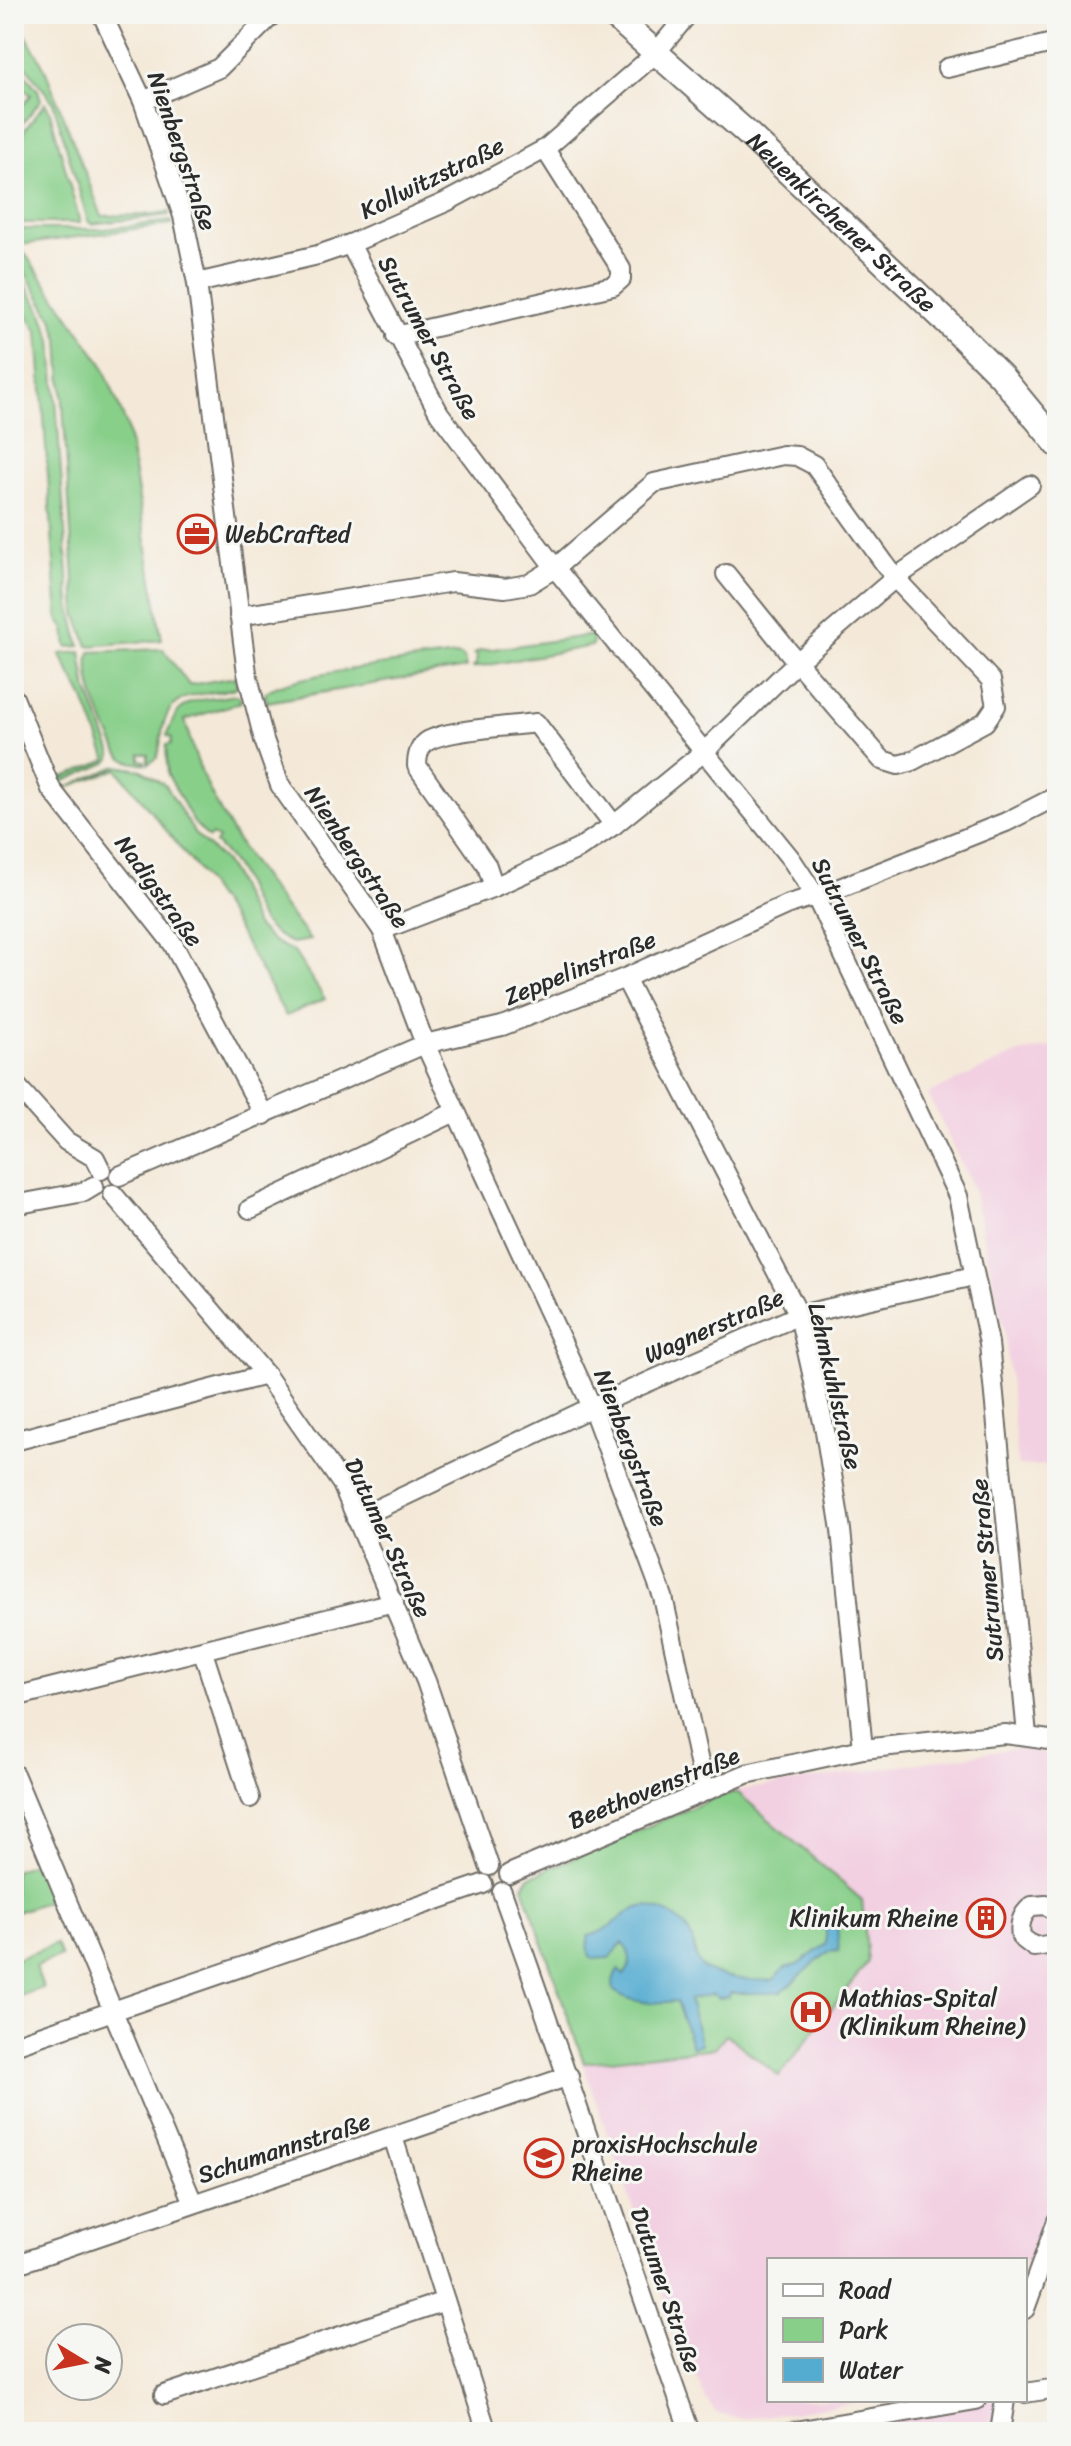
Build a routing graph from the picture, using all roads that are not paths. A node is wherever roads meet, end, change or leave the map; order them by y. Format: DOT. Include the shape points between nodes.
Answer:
graph roads {
  1 [pos="102,14"];
  2 [pos="273,14"];
  3 [pos="612,14"];
  4 [pos="688,14"];
  5 [pos="1057,42"];
  6 [pos="655,54"];
  7 [pos="947,68"];
  8 [pos="143,101"];
  9 [pos="545,149"];
  10 [pos="350,244"];
  11 [pos="197,283"];
  12 [pos="396,336"];
  13 [pos="1057,444"];
  14 [pos="1030,485"];
  15 [pos="555,568"];
  16 [pos="726,574"];
  17 [pos="895,578"];
  18 [pos="239,616"];
  19 [pos="797,662"];
  20 [pos="14,698"];
  21 [pos="705,751"];
  22 [pos="1057,796"];
  23 [pos="614,825"];
  24 [pos="494,887"];
  25 [pos="815,895"];
  26 [pos="382,930"];
  27 [pos="625,978"];
  28 [pos="425,1044"];
  29 [pos="14,1083"];
  30 [pos="455,1112"];
  31 [pos="264,1115"];
  32 [pos="97,1178"];
  33 [pos="116,1185"];
  34 [pos="14,1205"];
  35 [pos="250,1209"];
  36 [pos="974,1276"];
  37 [pos="799,1315"];
  38 [pos="266,1375"];
  39 [pos="592,1407"];
  40 [pos="14,1441"];
  41 [pos="356,1519"];
  42 [pos="394,1602"];
  43 [pos="203,1652"];
  44 [pos="14,1697"];
  45 [pos="1027,1735"];
  46 [pos="1057,1741"];
  47 [pos="863,1749"];
  48 [pos="14,1774"];
  49 [pos="705,1790"];
  50 [pos="250,1798"];
  51 [pos="509,1874"];
  52 [pos="486,1875"];
  53 [pos="502,1892"];
  54 [pos="1057,1912"];
  55 [pos="1057,1947"];
  56 [pos="112,2009"];
  57 [pos="14,2045"];
  58 [pos="569,2076"];
  59 [pos="393,2137"];
  60 [pos="193,2203"];
  61 [pos="1057,2221"];
  62 [pos="14,2265"];
  63 [pos="445,2301"];
  64 [pos="1027,2304"];
  65 [pos="1057,2388"];
  66 [pos="1027,2393"];
  67 [pos="164,2395"];
  68 [pos="964,2402"];
  69 [pos="1005,2402"];
  70 [pos="487,2432"];
  71 [pos="690,2432"];
  72 [pos="790,2432"];
  73 [pos="1000,2432"];
  1 -- 8 [label="street, Nienbergstraße"];
  2 -- 8 [label="street" via="219,68"];
  3 -- 6 [label="street, Neuenkirchener Straße"];
  4 -- 6 [label="street, Kollwitzstraße"];
  5 -- 7 [label="street"];
  6 -- 9 [label="street, Kollwitzstraße"];
  6 -- 13 [label="street, Neuenkirchener Straße" via="747,133 948,323"];
  8 -- 11 [label="street, Nienbergstraße" via="183,216"];
  9 -- 10 [label="street, Kollwitzstraße" via="446,202"];
  9 -- 12 [label="street" via="621,269 621,279 613,286"];
  10 -- 11 [label="street, Kollwitzstraße"];
  10 -- 12 [label="street, Sutrumer Straße"];
  11 -- 18 [label="street, Nienbergstraße"];
  12 -- 15 [label="street, Sutrumer Straße" via="439,413"];
  14 -- 17 [label="street"];
  15 -- 17 [label="street" via="654,483 783,455 814,465"];
  15 -- 18 [label="street" via="529,584 505,588 453,582"];
  15 -- 21 [label="street, Sutrumer Straße"];
  16 -- 19 [label="street"];
  17 -- 19 [label="street"];
  17 -- 19 [label="street" via="991,680 996,706 985,722 910,762 882,760"];
  18 -- 26 [label="street, Nienbergstraße" via="247,673 280,785"];
  19 -- 21 [label="street"];
  20 -- 31 [label="street, Nadigstraße" via="51,789 173,944"];
  21 -- 23 [label="street"];
  21 -- 25 [label="street, Sutrumer Straße"];
  22 -- 25 [label="street, Zeppelinstraße" via="1006,822"];
  23 -- 24 [label="street" via="578,849"];
  23 -- 24 [label="street" via="536,723 441,735 425,743 417,766 487,866"];
  24 -- 26 [label="street"];
  25 -- 27 [label="street, Zeppelinstraße"];
  25 -- 36 [label="street, Sutrumer Straße" via="958,1196"];
  26 -- 28 [label="street, Nienbergstraße"];
  27 -- 28 [label="street, Zeppelinstraße" via="502,1026"];
  27 -- 37 [label="street, Lehmkuhlstraße"];
  28 -- 30 [label="street, Nienbergstraße"];
  28 -- 31 [label="street, Zeppelinstraße"];
  29 -- 32 [label="street" via="66,1141 95,1158"];
  30 -- 35 [label="street"];
  30 -- 39 [label="street, Nienbergstraße"];
  31 -- 33 [label="street, Zeppelinstraße"];
  32 -- 33 [label="street" via="112,1169"];
  32 -- 34 [label="street" via="84,1192"];
  33 -- 38 [label="street, Dutumer Straße"];
  36 -- 37 [label="street, Wagnerstraße"];
  36 -- 45 [label="street, Sutrumer Straße" via="989,1343"];
  37 -- 39 [label="street, Wagnerstraße"];
  37 -- 47 [label="street, Lehmkuhlstraße" via="841,1530"];
  38 -- 40 [label="street"];
  38 -- 41 [label="street, Dutumer Straße" via="342,1484"];
  39 -- 41 [label="street, Wagnerstraße"];
  39 -- 49 [label="street, Nienbergstraße" via="663,1597"];
  41 -- 42 [label="street, Dutumer Straße"];
  42 -- 43 [label="street"];
  42 -- 52 [label="street, Dutumer Straße" via="426,1681"];
  43 -- 44 [label="street"];
  43 -- 50 [label="street"];
  45 -- 46 [label="street, Beethovenstraße"];
  45 -- 47 [label="street, Beethovenstraße"];
  47 -- 49 [label="street, Beethovenstraße" via="746,1774"];
  48 -- 56 [label="street"];
  49 -- 51 [label="street, Beethovenstraße"];
  51 -- 52 [label="street" via="501,1865"];
  51 -- 53 [label="street"];
  52 -- 53 [label="street" via="489,1891"];
  52 -- 56 [label="street"];
  53 -- 58 [label="street, Dutumer Straße"];
  54 -- 55 [label="street" via="1046,1905 1032,1906 1020,1922 1021,1937 1034,1947"];
  56 -- 57 [label="street"];
  56 -- 60 [label="street"];
  58 -- 59 [label="street, Schumannstraße"];
  58 -- 71 [label="street, Dutumer Straße"];
  59 -- 60 [label="street, Schumannstraße"];
  59 -- 63 [label="street"];
  60 -- 62 [label="street, Schumannstraße"];
  61 -- 64 [label="street"];
  63 -- 67 [label="street"];
  63 -- 70 [label="street"];
  65 -- 66 [label="street"];
  68 -- 72 [label="street"];
  69 -- 73 [label="street"];
}
